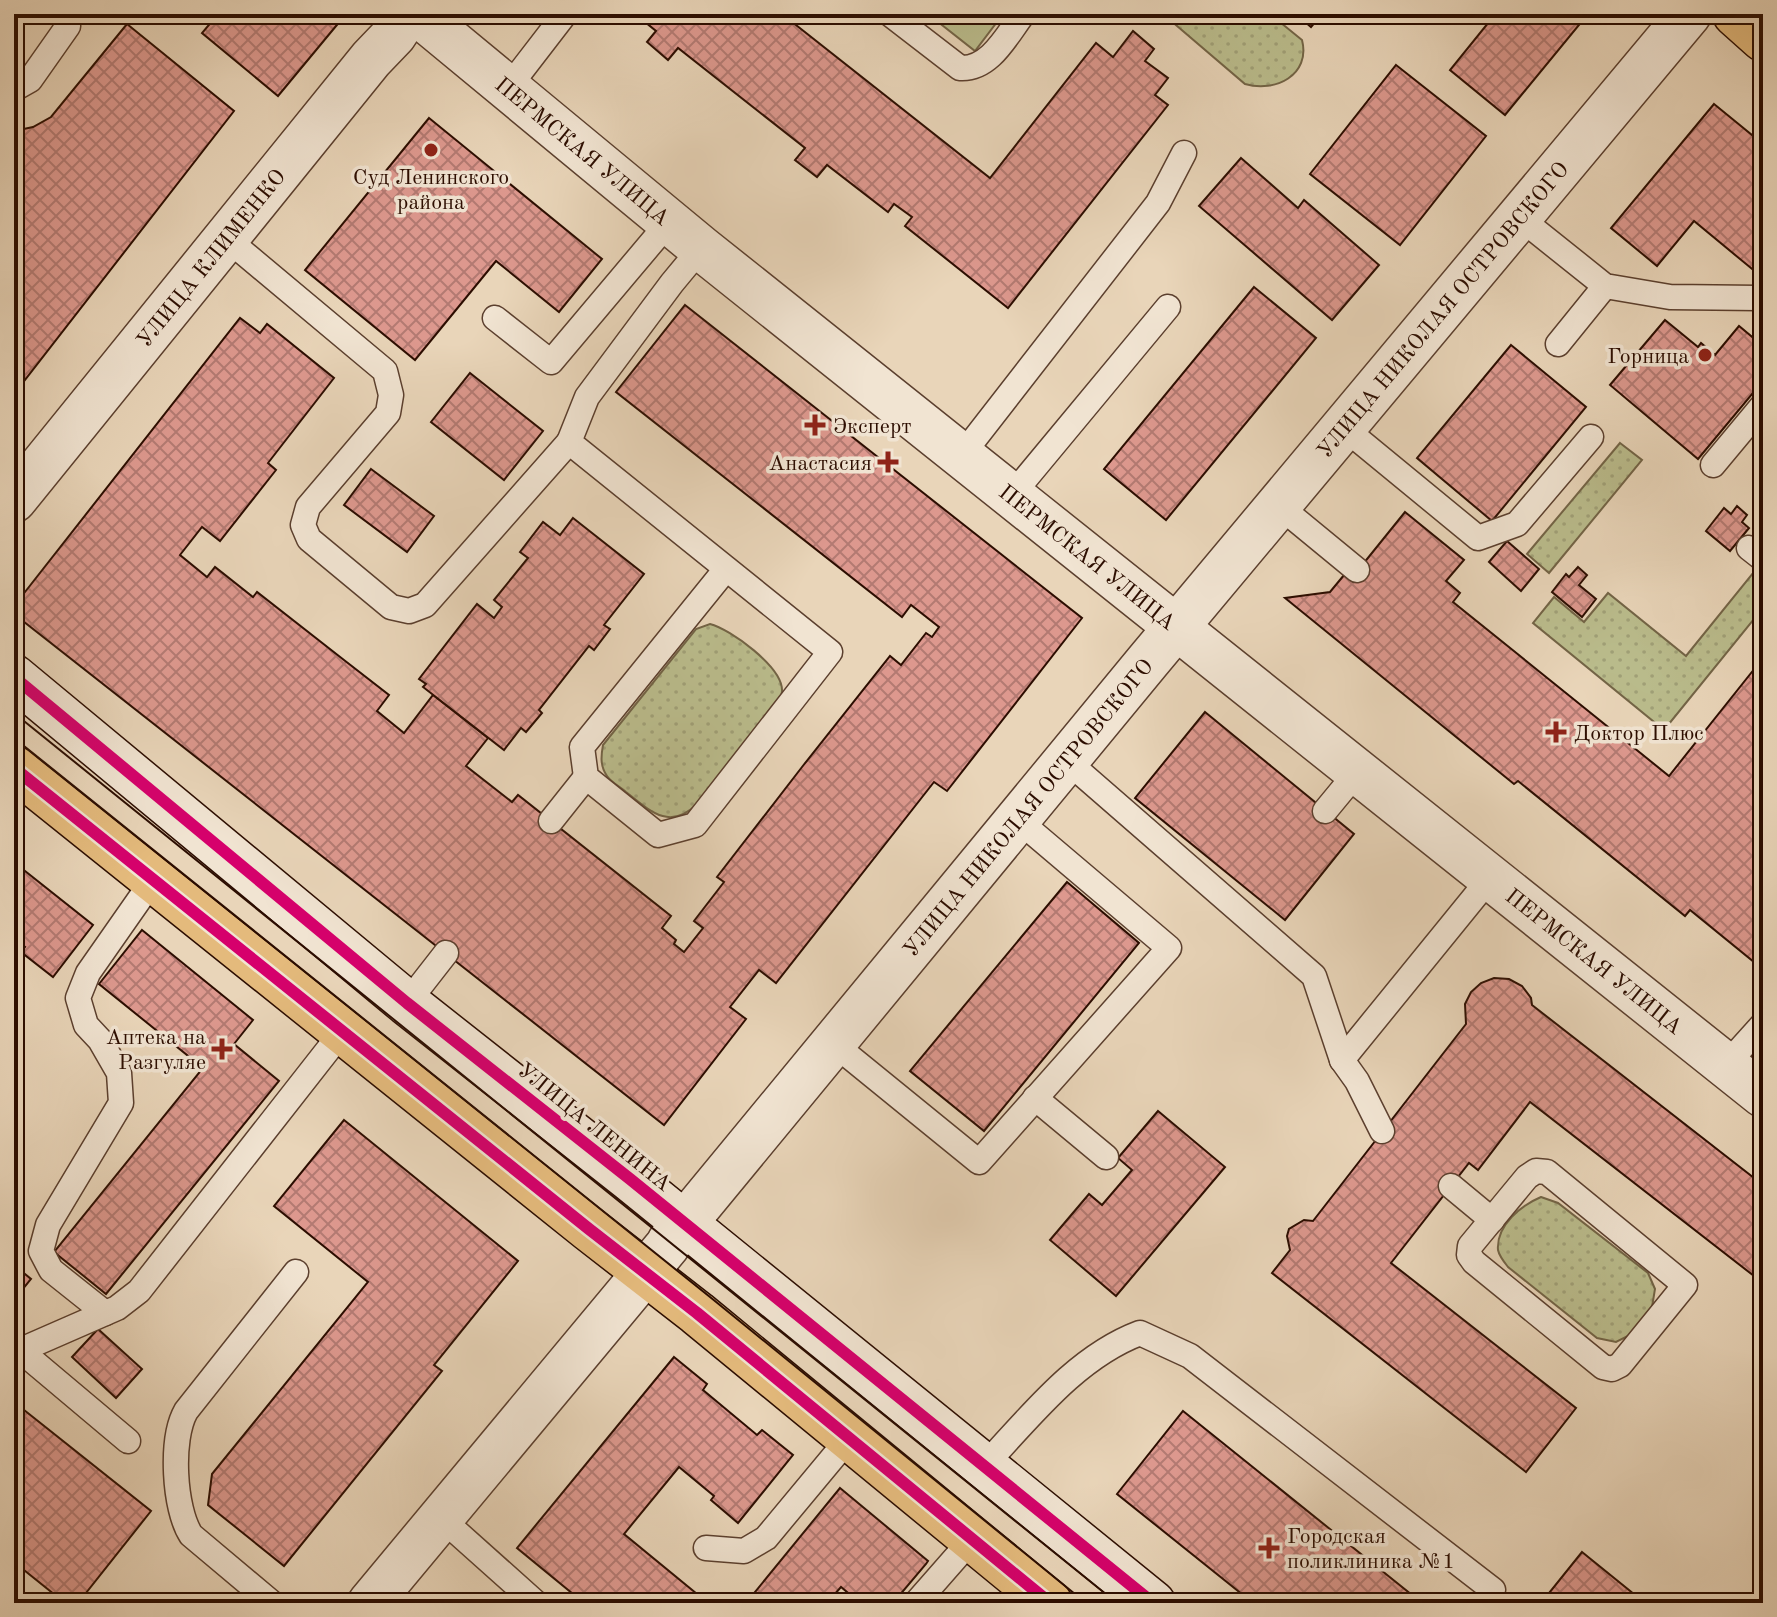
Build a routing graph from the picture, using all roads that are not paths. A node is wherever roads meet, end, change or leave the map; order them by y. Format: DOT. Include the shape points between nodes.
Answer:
graph roads {
  1 [pos="408,14"];
  2 [pos="418,14"];
  3 [pos="565,14"];
  4 [pos="890,14"];
  5 [pos="1023,14"];
  6 [pos="1689,14"];
  7 [pos="1735,14"];
  8 [pos="68,26"];
  9 [pos="1763,39"];
  10 [pos="508,88"];
  11 [pos="14,89"];
  12 [pos="1184,153"];
  13 [pos="1520,218"];
  14 [pos="685,235"];
  15 [pos="226,238"];
  16 [pos="1605,286"];
  17 [pos="1763,302"];
  18 [pos="1168,307"];
  19 [pos="495,318"];
  20 [pos="1558,344"];
  21 [pos="1763,405"];
  22 [pos="1343,427"];
  23 [pos="1591,437"];
  24 [pos="569,442"];
  25 [pos="962,455"];
  26 [pos="1713,465"];
  27 [pos="1012,495"];
  28 [pos="14,500"];
  29 [pos="1278,505"];
  30 [pos="726,569"];
  31 [pos="1357,570"];
  32 [pos="1178,626"];
  33 [pos="14,677"];
  34 [pos="1067,761"];
  35 [pos="14,768"];
  36 [pos="1358,771"];
  37 [pos="586,777"];
  38 [pos="1325,811"];
  39 [pos="1018,820"];
  40 [pos="551,821"];
  41 [pos="1490,878"];
  42 [pos="153,880"];
  43 [pos="446,953"];
  44 [pos="407,1003"];
  45 [pos="1763,1024"];
  46 [pos="342,1032"];
  47 [pos="834,1044"];
  48 [pos="1342,1060"];
  49 [pos="1726,1065"];
  50 [pos="1763,1095"];
  51 [pos="1035,1098"];
  52 [pos="1382,1131"];
  53 [pos="1106,1157"];
  54 [pos="1451,1186"];
  55 [pos="1492,1220"];
  56 [pos="667,1246"];
  57 [pos="296,1272"];
  58 [pos="105,1313"];
  59 [pos="17,1352"];
  60 [pos="850,1437"];
  61 [pos="128,1441"];
  62 [pos="984,1466"];
  63 [pos="441,1518"];
  64 [pos="973,1538"];
  65 [pos="706,1548"];
  66 [pos="1493,1590"];
  67 [pos="272,1603"];
  68 [pos="370,1603"];
  69 [pos="536,1603"];
  70 [pos="916,1603"];
  71 [pos="1050,1603"];
  72 [pos="1153,1603"];
  1 -- 15 [label="street, УЛИЦА КЛИМЕНКО"];
  2 -- 10 [label="street, ПЕРМСКАЯ УЛИЦА"];
  3 -- 10 [label="lane"];
  4 -- 5 [label="lane" via="960,68 973,69 986,61"];
  6 -- 13 [label="street, УЛИЦА НИКОЛАЯ ОСТРОВСКОГО"];
  7 -- 9 [label="main road"];
  8 -- 11 [label="lane" via="30,80"];
  10 -- 14 [label="street, ПЕРМСКАЯ УЛИЦА"];
  12 -- 25 [label="lane" via="1158,203"];
  13 -- 16 [label="lane"];
  13 -- 22 [label="street, УЛИЦА НИКОЛАЯ ОСТРОВСКОГО"];
  14 -- 19 [label="lane" via="551,362"];
  14 -- 24 [label="lane" via="672,283 587,397"];
  14 -- 25 [label="street, ПЕРМСКАЯ УЛИЦА"];
  15 -- 24 [label="lane" via="385,371 391,395 388,413 308,507 303,525 309,539 391,607 409,611 425,605"];
  15 -- 28 [label="street, УЛИЦА КЛИМЕНКО"];
  16 -- 17 [label="lane" via="1670,297"];
  16 -- 20 [label="lane"];
  18 -- 27 [label="lane"];
  21 -- 26 [label="lane"];
  22 -- 23 [label="lane" via="1478,538 1517,524"];
  22 -- 29 [label="street, УЛИЦА НИКОЛАЯ ОСТРОВСКОГО"];
  24 -- 30 [label="lane"];
  25 -- 27 [label="street, ПЕРМСКАЯ УЛИЦА"];
  27 -- 32 [label="street, ПЕРМСКАЯ УЛИЦА"];
  29 -- 31 [label="lane"];
  29 -- 32 [label="street, УЛИЦА НИКОЛАЯ ОСТРОВСКОГО"];
  30 -- 37 [label="lane" via="582,747"];
  30 -- 37 [label="lane" via="830,652 695,825 658,835"];
  32 -- 34 [label="street, УЛИЦА НИКОЛАЯ ОСТРОВСКОГО"];
  32 -- 36 [label="street, ПЕРМСКАЯ УЛИЦА"];
  33 -- 44 [label="street, УЛИЦА ЛЕНИНА"];
  34 -- 39 [label="street, УЛИЦА НИКОЛАЯ ОСТРОВСКОГО"];
  34 -- 48 [label="lane" via="1314,976"];
  35 -- 42 [label="main road, УЛИЦА ЛЕНИНА"];
  36 -- 38 [label="lane"];
  36 -- 41 [label="street, ПЕРМСКАЯ УЛИЦА"];
  37 -- 40 [label="lane"];
  39 -- 47 [label="street, УЛИЦА НИКОЛАЯ ОСТРОВСКОГО"];
  39 -- 51 [label="lane" via="1169,948"];
  41 -- 48 [label="lane"];
  41 -- 49 [label="street, ПЕРМСКАЯ УЛИЦА"];
  42 -- 46 [label="main road, УЛИЦА ЛЕНИНА"];
  42 -- 58 [label="lane" via="88,973 78,998 86,1025 119,1073 121,1103 48,1225 41,1251 51,1270"];
  43 -- 44 [label="lane"];
  44 -- 56 [label="street, УЛИЦА ЛЕНИНА"];
  45 -- 49 [label="lane"];
  46 -- 56 [label="main road, УЛИЦА ЛЕНИНА"];
  46 -- 58 [label="lane" via="139,1291"];
  47 -- 51 [label="lane" via="979,1162"];
  47 -- 56 [label="street, УЛИЦА НИКОЛАЯ ОСТРОВСКОГО"];
  48 -- 52 [label="lane"];
  49 -- 50 [label="street, ПЕРМСКАЯ УЛИЦА"];
  51 -- 53 [label="lane"];
  54 -- 55 [label="lane"];
  55 -- 55 [label="lane" via="1470,1246 1474,1262 1603,1367 1620,1365 1685,1285 1547,1172 1527,1177"];
  56 -- 60 [label="main road, УЛИЦА ЛЕНИНА"];
  56 -- 62 [label="street, УЛИЦА ЛЕНИНА"];
  56 -- 63 [label="street, УЛИЦА НИКОЛАЯ ОСТРОВСКОГО"];
  57 -- 67 [label="lane" via="186,1411 176,1441 184,1524"];
  58 -- 59 [label="lane"];
  59 -- 61 [label="lane"];
  60 -- 64 [label="main road, УЛИЦА ЛЕНИНА"];
  60 -- 65 [label="lane" via="766,1538 744,1551"];
  62 -- 66 [label="lane" via="1053,1392 1117,1342 1140,1333 1190,1356"];
  62 -- 72 [label="street, УЛИЦА ЛЕНИНА"];
  63 -- 68 [label="street, УЛИЦА НИКОЛАЯ ОСТРОВСКОГО"];
  63 -- 69 [label="lane"];
  64 -- 70 [label="lane"];
  64 -- 71 [label="main road, УЛИЦА ЛЕНИНА"];
}
